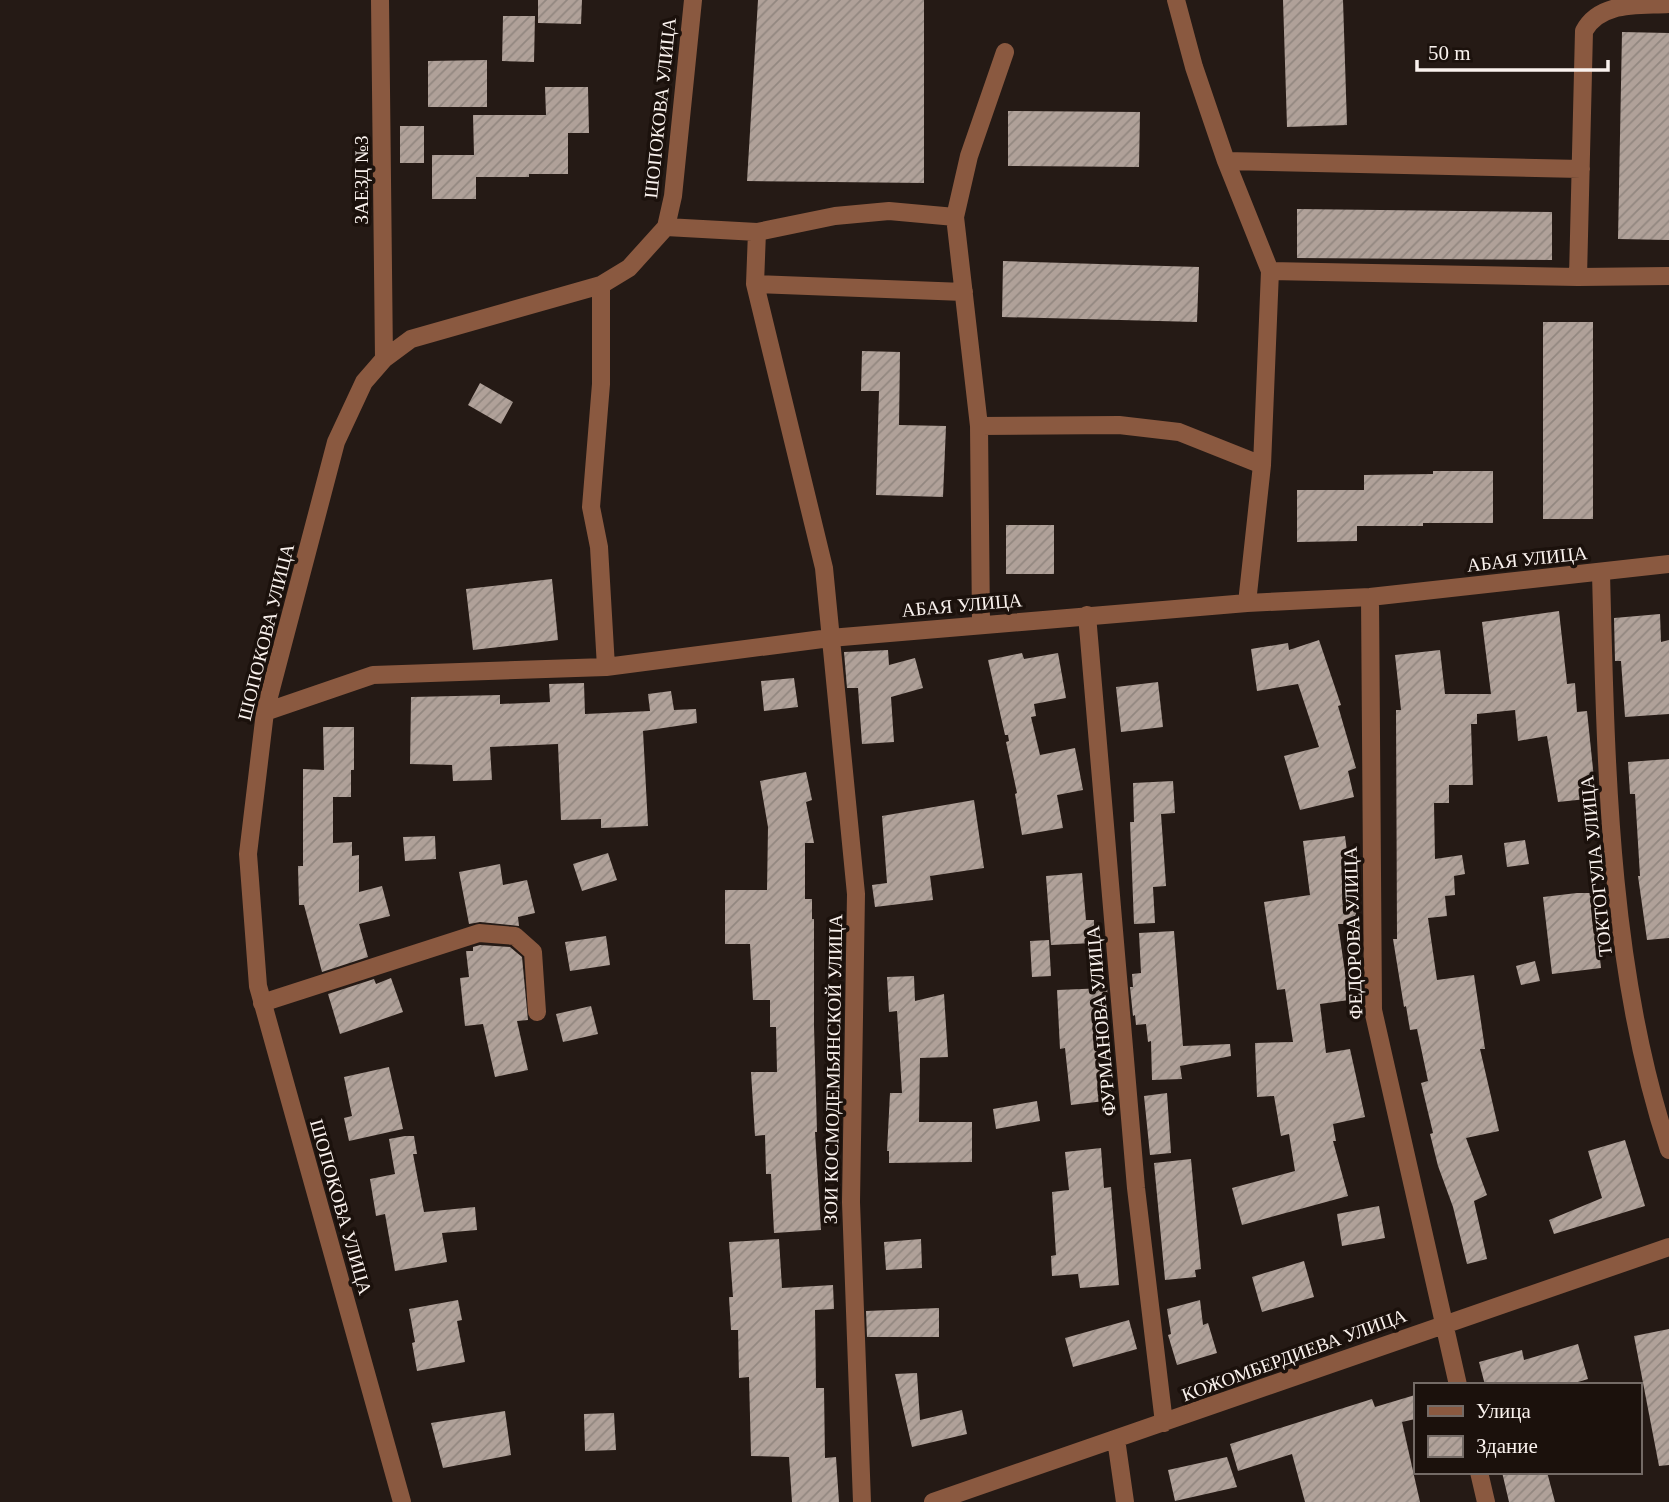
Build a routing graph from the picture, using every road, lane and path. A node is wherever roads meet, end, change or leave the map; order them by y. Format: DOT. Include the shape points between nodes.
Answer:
graph roads {
  1 [pos="380,0"];
  2 [pos="693,0"];
  3 [pos="1176,0"];
  4 [pos="1669,4"];
  5 [pos="1005,52"];
  6 [pos="1226,160"];
  7 [pos="1581,169"];
  8 [pos="955,217"];
  9 [pos="666,227"];
  10 [pos="757,232"];
  11 [pos="1270,271"];
  12 [pos="1669,276"];
  13 [pos="1578,277"];
  14 [pos="755,284"];
  15 [pos="601,285"];
  16 [pos="964,292"];
  17 [pos="384,359"];
  18 [pos="979,426"];
  19 [pos="1262,465"];
  20 [pos="1669,564"];
  21 [pos="1601,573"];
  22 [pos="1370,597"];
  23 [pos="1247,603"];
  24 [pos="1087,615"];
  25 [pos="981,624"];
  26 [pos="830,638"];
  27 [pos="606,667"];
  28 [pos="265,712"];
  29 [pos="262,1003"];
  30 [pos="537,1012"];
  31 [pos="1669,1150"];
  32 [pos="1669,1247"];
  33 [pos="1443,1324"];
  34 [pos="1458,1383"];
  35 [pos="1164,1423"];
  36 [pos="1116,1439"];
  37 [pos="1479,1474"];
  38 [pos="402,1502"];
  39 [pos="862,1502"];
  40 [pos="933,1502"];
  41 [pos="1125,1502"];
  42 [pos="1486,1502"];
  1 -- 17 [label="street, ЗАЕЗД №3"];
  2 -- 9 [label="street, ШОПОКОВА УЛИЦА"];
  3 -- 6 [label="street"];
  4 -- 7 [label="street" via="1604,10 1590,19 1584,31"];
  5 -- 8 [label="street" via="969,156"];
  6 -- 7 [label="street"];
  6 -- 11 [label="street"];
  7 -- 13 [label="street"];
  8 -- 10 [label="street" via="889,211 835,216"];
  8 -- 16 [label="street"];
  9 -- 10 [label="street"];
  9 -- 15 [label="street, ШОПОКОВА УЛИЦА" via="629,268"];
  10 -- 14 [label="street, ЗОИ КОСМОДЕМЬЯНСКОЙ УЛИЦА"];
  11 -- 13 [label="street"];
  11 -- 19 [label="street"];
  12 -- 13 [label="street"];
  14 -- 16 [label="street"];
  14 -- 26 [label="street, ЗОИ КОСМОДЕМЬЯНСКОЙ УЛИЦА" via="824,568"];
  15 -- 17 [label="street, ШОПОКОВА УЛИЦА" via="411,339"];
  15 -- 27 [label="street" via="601,384 591,507 599,547"];
  16 -- 18 [label="street"];
  17 -- 28 [label="street, ШОПОКОВА УЛИЦА" via="364,382 336,442"];
  18 -- 19 [label="street" via="1119,425 1179,432"];
  18 -- 25 [label="street"];
  19 -- 23 [label="street"];
  20 -- 21 [label="street, АБАЯ УЛИЦА"];
  21 -- 22 [label="street, АБАЯ УЛИЦА"];
  21 -- 31 [label="street, ТОКТОГУЛА УЛИЦА" via="1605,746 1622,940 1651,1098"];
  22 -- 23 [label="street, АБАЯ УЛИЦА"];
  22 -- 33 [label="street, ФЕДОРОВА УЛИЦА" via="1373,1010"];
  23 -- 24 [label="street, АБАЯ УЛИЦА"];
  24 -- 25 [label="street, АБАЯ УЛИЦА"];
  24 -- 35 [label="street, ФУРМАНОВА УЛИЦА" via="1136,1188"];
  25 -- 26 [label="street, АБАЯ УЛИЦА"];
  26 -- 27 [label="street, АБАЯ УЛИЦА"];
  26 -- 39 [label="street, ЗОИ КОСМОДЕМЬЯНСКОЙ УЛИЦА" via="856,894 851,1202"];
  27 -- 28 [label="street, АБАЯ УЛИЦА" via="373,675"];
  28 -- 29 [label="street, ШОПОКОВА УЛИЦА" via="248,854"];
  29 -- 30 [label="street" via="480,933 515,936 533,952"];
  29 -- 38 [label="street, ШОПОКОВА УЛИЦА"];
  32 -- 33 [label="street, КОЖОМБЕРДИЕВА УЛИЦА"];
  33 -- 34 [label="street, ФЕДОРОВА УЛИЦА"];
  33 -- 35 [label="street, КОЖОМБЕРДИЕВА УЛИЦА"];
  35 -- 36 [label="street, КОЖОМБЕРДИЕВА УЛИЦА"];
  36 -- 40 [label="street, КОЖОМБЕРДИЕВА УЛИЦА"];
  36 -- 41 [label="street"];
  37 -- 42 [label="street"];
}
